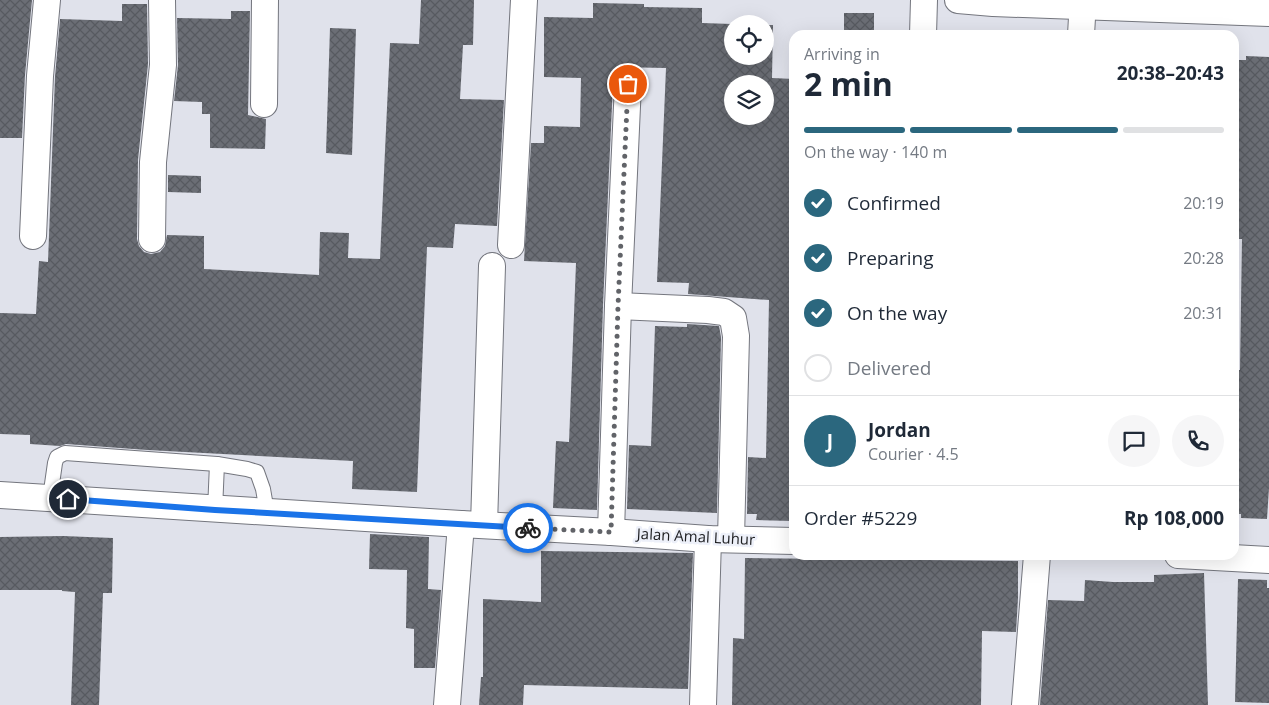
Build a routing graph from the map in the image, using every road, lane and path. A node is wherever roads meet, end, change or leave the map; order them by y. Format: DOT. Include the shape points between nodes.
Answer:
graph roads {
  1 [pos="47,0"];
  2 [pos="162,0"];
  3 [pos="265,0"];
  4 [pos="524,0"];
  5 [pos="924,0"];
  6 [pos="958,0"];
  7 [pos="993,1"];
  8 [pos="1083,3"];
  9 [pos="1157,5"];
  10 [pos="1269,14"];
  11 [pos="923,30"];
  12 [pos="1081,30"];
  13 [pos="628,84"];
  14 [pos="264,104"];
  15 [pos="33,236"];
  16 [pos="152,239"];
  17 [pos="511,245"];
  18 [pos="492,266"];
  19 [pos="618,306"];
  20 [pos="217,464"];
  21 [pos="0,495"];
  22 [pos="50,498"];
  23 [pos="215,510"];
  24 [pos="267,512"];
  25 [pos="472,525"];
  26 [pos="611,532"];
  27 [pos="720,539"];
  28 [pos="789,541"];
  29 [pos="1239,558"];
  30 [pos="1037,560"];
  31 [pos="1269,560"];
  32 [pos="447,705"];
  33 [pos="703,705"];
  34 [pos="1025,705"];
  1 -- 15 [label="street"];
  2 -- 16 [label="street" via="163,66 154,162"];
  3 -- 14 [label="street"];
  4 -- 17 [label="street"];
  5 -- 11 [label="street"];
  6 -- 7 [label="street"];
  7 -- 8 [label="street"];
  8 -- 9 [label="street"];
  8 -- 12 [label="street"];
  9 -- 10 [label="street"];
  13 -- 19 [label="street"];
  18 -- 25 [label="street"];
  19 -- 26 [label="street"];
  19 -- 27 [label="street" via="708,310 724,312 733,318 736,336"];
  20 -- 22 [label="lane" via="65,453 57,457 55,463"];
  20 -- 23 [label="lane"];
  20 -- 24 [label="lane" via="257,472"];
  21 -- 22 [label="street, Jalan Amal Luhur"];
  22 -- 23 [label="street, Jalan Amal Luhur"];
  23 -- 24 [label="street, Jalan Amal Luhur"];
  24 -- 25 [label="street, Jalan Amal Luhur"];
  25 -- 26 [label="street, Jalan Amal Luhur"];
  25 -- 32 [label="street"];
  26 -- 27 [label="street, Jalan Amal Luhur"];
  27 -- 28 [label="street, Jalan Amal Luhur"];
  27 -- 33 [label="street"];
  29 -- 31 [label="street"];
  30 -- 34 [label="street"];
}
